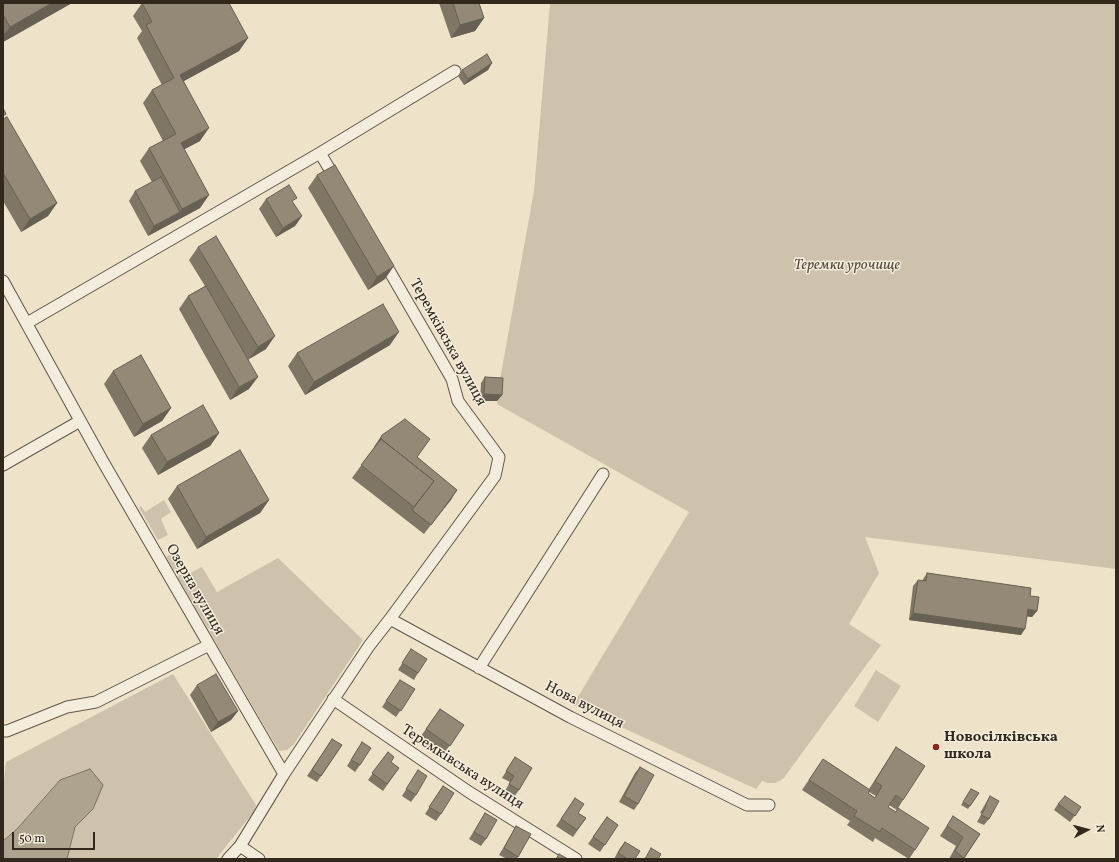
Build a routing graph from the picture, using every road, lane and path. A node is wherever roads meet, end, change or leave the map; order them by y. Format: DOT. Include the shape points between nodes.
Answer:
graph roads {
  1 [pos="455,71"];
  2 [pos="320,153"];
  3 [pos="340,187"];
  4 [pos="376,249"];
  5 [pos="3,281"];
  6 [pos="27,323"];
  7 [pos="80,421"];
  8 [pos="3,465"];
  9 [pos="603,474"];
  10 [pos="390,619"];
  11 [pos="208,645"];
  12 [pos="479,668"];
  13 [pos="333,699"];
  14 [pos="3,731"];
  15 [pos="284,774"];
  16 [pos="769,805"];
  17 [pos="240,846"];
  18 [pos="228,859"];
  19 [pos="259,859"];
  20 [pos="576,859"];
  1 -- 2 [label="street"];
  2 -- 3 [label="street"];
  2 -- 6 [label="street"];
  4 -- 10 [label="street, Теремківська вулиця" via="452,379 458,401 499,457 495,476"];
  5 -- 6 [label="street, Озерна вулиця"];
  6 -- 7 [label="street, Озерна вулиця"];
  7 -- 8 [label="street"];
  7 -- 11 [label="street, Озерна вулиця"];
  9 -- 12 [label="street"];
  10 -- 12 [label="street, Нова вулиця"];
  10 -- 13 [label="street, Теремківська вулиця"];
  11 -- 14 [label="street" via="96,702 67,707"];
  11 -- 15 [label="street, Озерна вулиця"];
  12 -- 16 [label="street, Нова вулиця" via="570,717 747,805"];
  13 -- 15 [label="street, Теремківська вулиця"];
  13 -- 20 [label="street, Теремківська вулиця" via="469,792"];
  15 -- 17 [label="street, Теремківська вулиця"];
  17 -- 18 [label="street, Теремківська вулиця"];
  17 -- 19 [label="street"];
}
